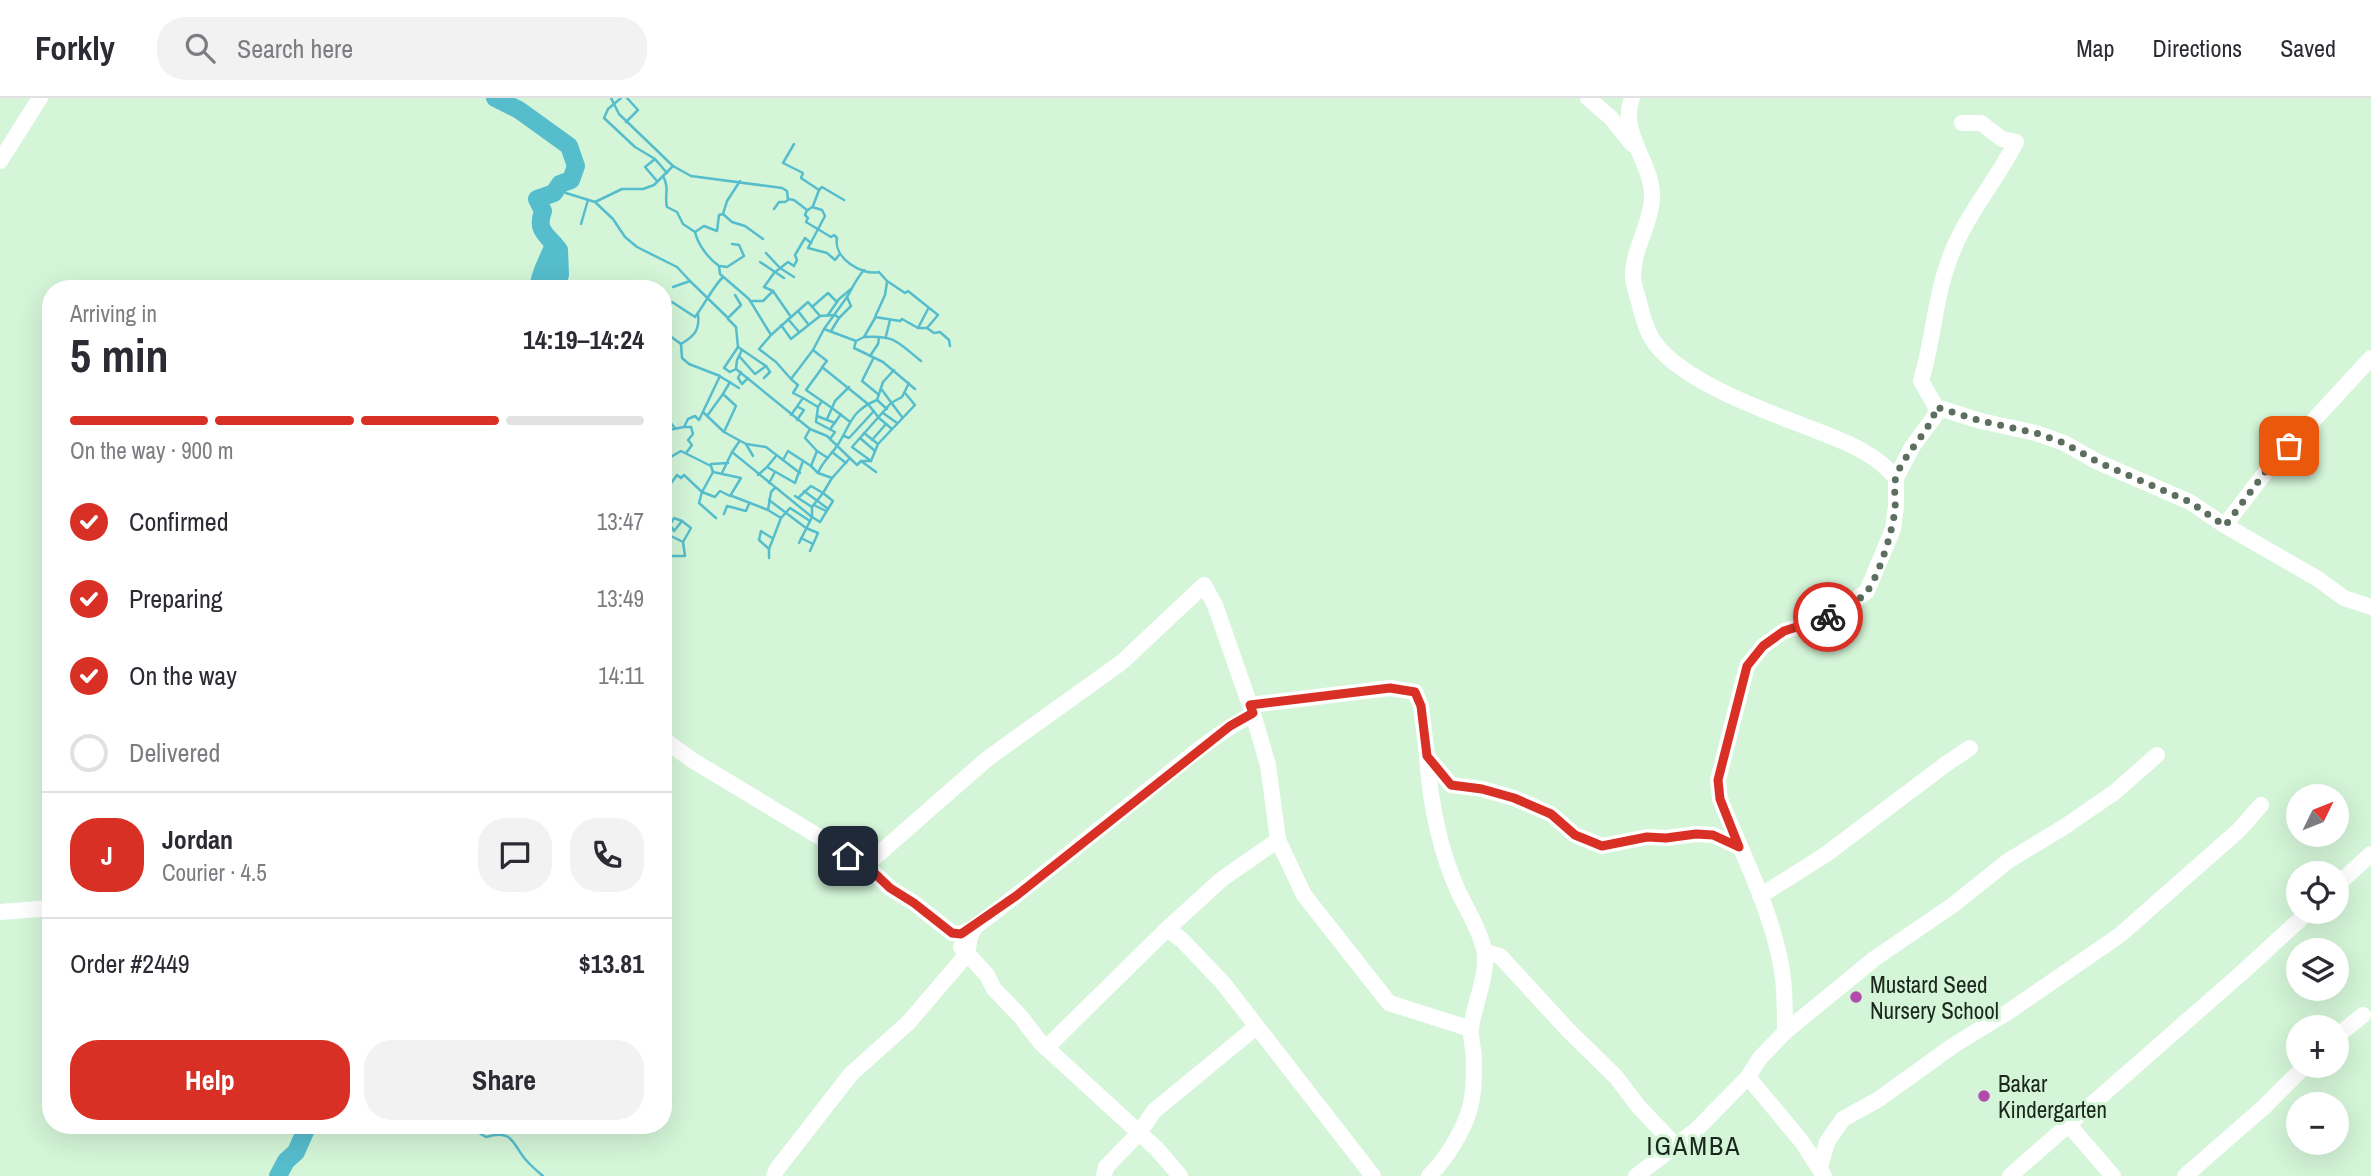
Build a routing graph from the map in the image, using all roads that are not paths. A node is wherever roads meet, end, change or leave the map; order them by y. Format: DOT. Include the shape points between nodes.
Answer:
graph roads {
  1 [pos="40,98"];
  2 [pos="1588,98"];
  3 [pos="1632,98"];
  4 [pos="1962,123"];
  5 [pos="1640,154"];
  6 [pos="0,161"];
  7 [pos="2371,358"];
  8 [pos="1936,407"];
  9 [pos="1896,478"];
  10 [pos="2225,526"];
  11 [pos="2371,607"];
  12 [pos="1252,709"];
  13 [pos="672,746"];
  14 [pos="1970,748"];
  15 [pos="2157,755"];
  16 [pos="1427,756"];
  17 [pos="2261,805"];
  18 [pos="1278,840"];
  19 [pos="1739,847"];
  20 [pos="2371,854"];
  21 [pos="866,865"];
  22 [pos="2349,874"];
  23 [pos="1760,896"];
  24 [pos="42,909"];
  25 [pos="0,912"];
  26 [pos="2295,924"];
  27 [pos="975,926"];
  28 [pos="1167,929"];
  29 [pos="952,933"];
  30 [pos="1485,953"];
  31 [pos="967,954"];
  32 [pos="2363,1015"];
  33 [pos="2349,1026"];
  34 [pos="1256,1027"];
  35 [pos="1471,1029"];
  36 [pos="1785,1032"];
  37 [pos="1046,1048"];
  38 [pos="1748,1077"];
  39 [pos="2293,1078"];
  40 [pos="2068,1124"];
  41 [pos="1139,1133"];
  42 [pos="1676,1146"];
  43 [pos="1102,1173"];
  44 [pos="1823,1174"];
  45 [pos="774,1176"];
  46 [pos="1180,1176"];
  47 [pos="1373,1176"];
  48 [pos="1429,1176"];
  49 [pos="1636,1176"];
  50 [pos="2010,1176"];
  51 [pos="2113,1176"];
  52 [pos="2185,1176"];
  1 -- 6 [label="street"];
  2 -- 5 [label="street"];
  3 -- 5 [label="street" via="1629,122"];
  4 -- 8 [label="street" via="1981,123 2002,139 2016,142 1953,248 1941,284 1921,382"];
  5 -- 9 [label="street" via="1653,196 1633,278 1652,339 1695,377 1745,404 1865,451"];
  7 -- 10 [label="street" via="2278,456"];
  8 -- 9 [label="street" via="1935,416"];
  8 -- 10 [label="street" via="2064,443 2190,502"];
  9 -- 19 [label="street" via="1892,529 1867,591 1822,620 1784,631 1763,646 1747,666 1718,780 1720,799"];
  10 -- 11 [label="street" via="2282,556 2344,598"];
  12 -- 16 [label="street" via="1390,688 1415,692"];
  12 -- 18 [label="street" via="1268,765"];
  12 -- 21 [label="street" via="1204,585 1122,662 987,759"];
  12 -- 27 [label="street"];
  13 -- 21 [label="street"];
  14 -- 23 [label="street" via="1825,855"];
  15 -- 36 [label="street" via="2115,792 2008,861 1874,959"];
  16 -- 19 [label="street" via="1451,785 1514,798 1551,814 1575,835 1602,846 1696,834 1713,835"];
  16 -- 30 [label="street" via="1431,801 1442,845"];
  17 -- 44 [label="street" via="2120,935 1843,1119 1827,1142"];
  18 -- 28 [label="street" via="1222,879"];
  18 -- 35 [label="street" via="1304,895 1389,1003"];
  19 -- 23 [label="street"];
  20 -- 22 [label="street"];
  21 -- 29 [label="street"];
  23 -- 36 [label="street" via="1782,971"];
  24 -- 25 [label="street"];
  26 -- 40 [label="street"];
  27 -- 29 [label="street" via="961,934"];
  27 -- 31 [label="street"];
  28 -- 34 [label="street" via="1223,983"];
  28 -- 37 [label="street"];
  29 -- 31 [label="street"];
  30 -- 35 [label="street"];
  30 -- 42 [label="street" via="1500,956"];
  31 -- 37 [label="street"];
  31 -- 45 [label="street" via="909,1022 851,1074"];
  32 -- 33 [label="street"];
  34 -- 41 [label="street" via="1154,1111"];
  34 -- 47 [label="street"];
  35 -- 48 [label="street" via="1471,1106 1461,1131"];
  36 -- 38 [label="street"];
  37 -- 41 [label="street"];
  38 -- 42 [label="street"];
  38 -- 44 [label="street"];
  39 -- 52 [label="street"];
  40 -- 50 [label="street"];
  40 -- 51 [label="street"];
  41 -- 43 [label="street"];
  41 -- 46 [label="street"];
  42 -- 49 [label="street"];
}
